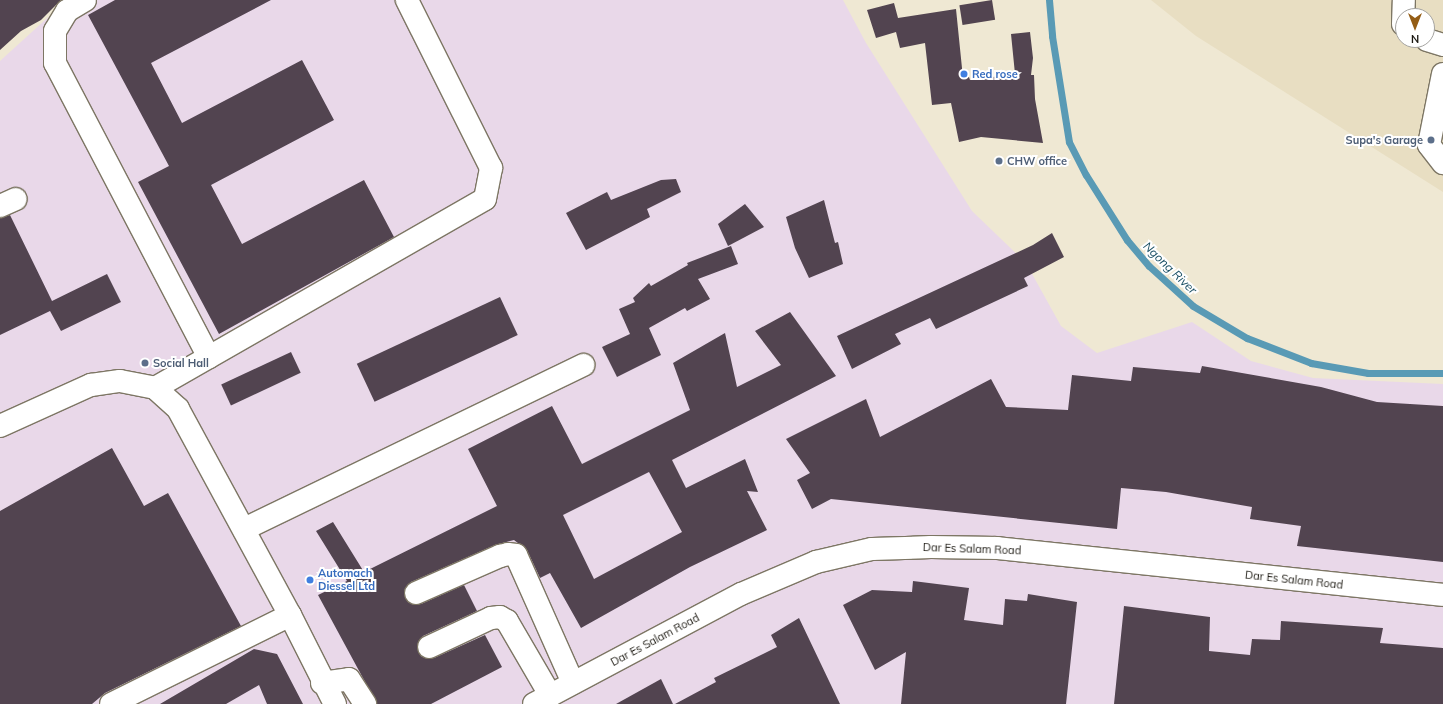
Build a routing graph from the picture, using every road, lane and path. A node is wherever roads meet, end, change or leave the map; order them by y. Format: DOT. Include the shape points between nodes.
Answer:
graph roads {
  1 [pos="85,0"];
  2 [pos="407,0"];
  3 [pos="1443,74"];
  4 [pos="1443,163"];
  5 [pos="209,357"];
  6 [pos="584,365"];
  7 [pos="155,388"];
  8 [pos="0,426"];
  9 [pos="244,529"];
  10 [pos="416,593"];
  11 [pos="1443,595"];
  12 [pos="290,615"];
  13 [pos="429,647"];
  14 [pos="322,683"];
  15 [pos="573,683"];
  16 [pos="542,699"];
  17 [pos="111,704"];
  18 [pos="335,704"];
  19 [pos="365,704"];
  1 -- 5 [label="street" via="67,10 55,31 55,63"];
  2 -- 5 [label="street" via="491,168 485,199"];
  3 -- 4 [label="street" via="1429,144"];
  5 -- 7 [label="street"];
  6 -- 9 [label="street"];
  7 -- 8 [label="street" via="120,381 91,385"];
  7 -- 9 [label="street" via="178,409"];
  9 -- 12 [label="street"];
  10 -- 15 [label="street" via="500,556 516,555"];
  11 -- 15 [label="street, Dar Es Salam Road" via="997,548 872,549 816,562 741,594"];
  12 -- 14 [label="street"];
  12 -- 17 [label="street"];
  13 -- 16 [label="street" via="491,618 500,617 507,621"];
  14 -- 18 [label="street"];
  14 -- 19 [label="street" via="349,679"];
  15 -- 16 [label="street, Dar Es Salam Road"];
}
